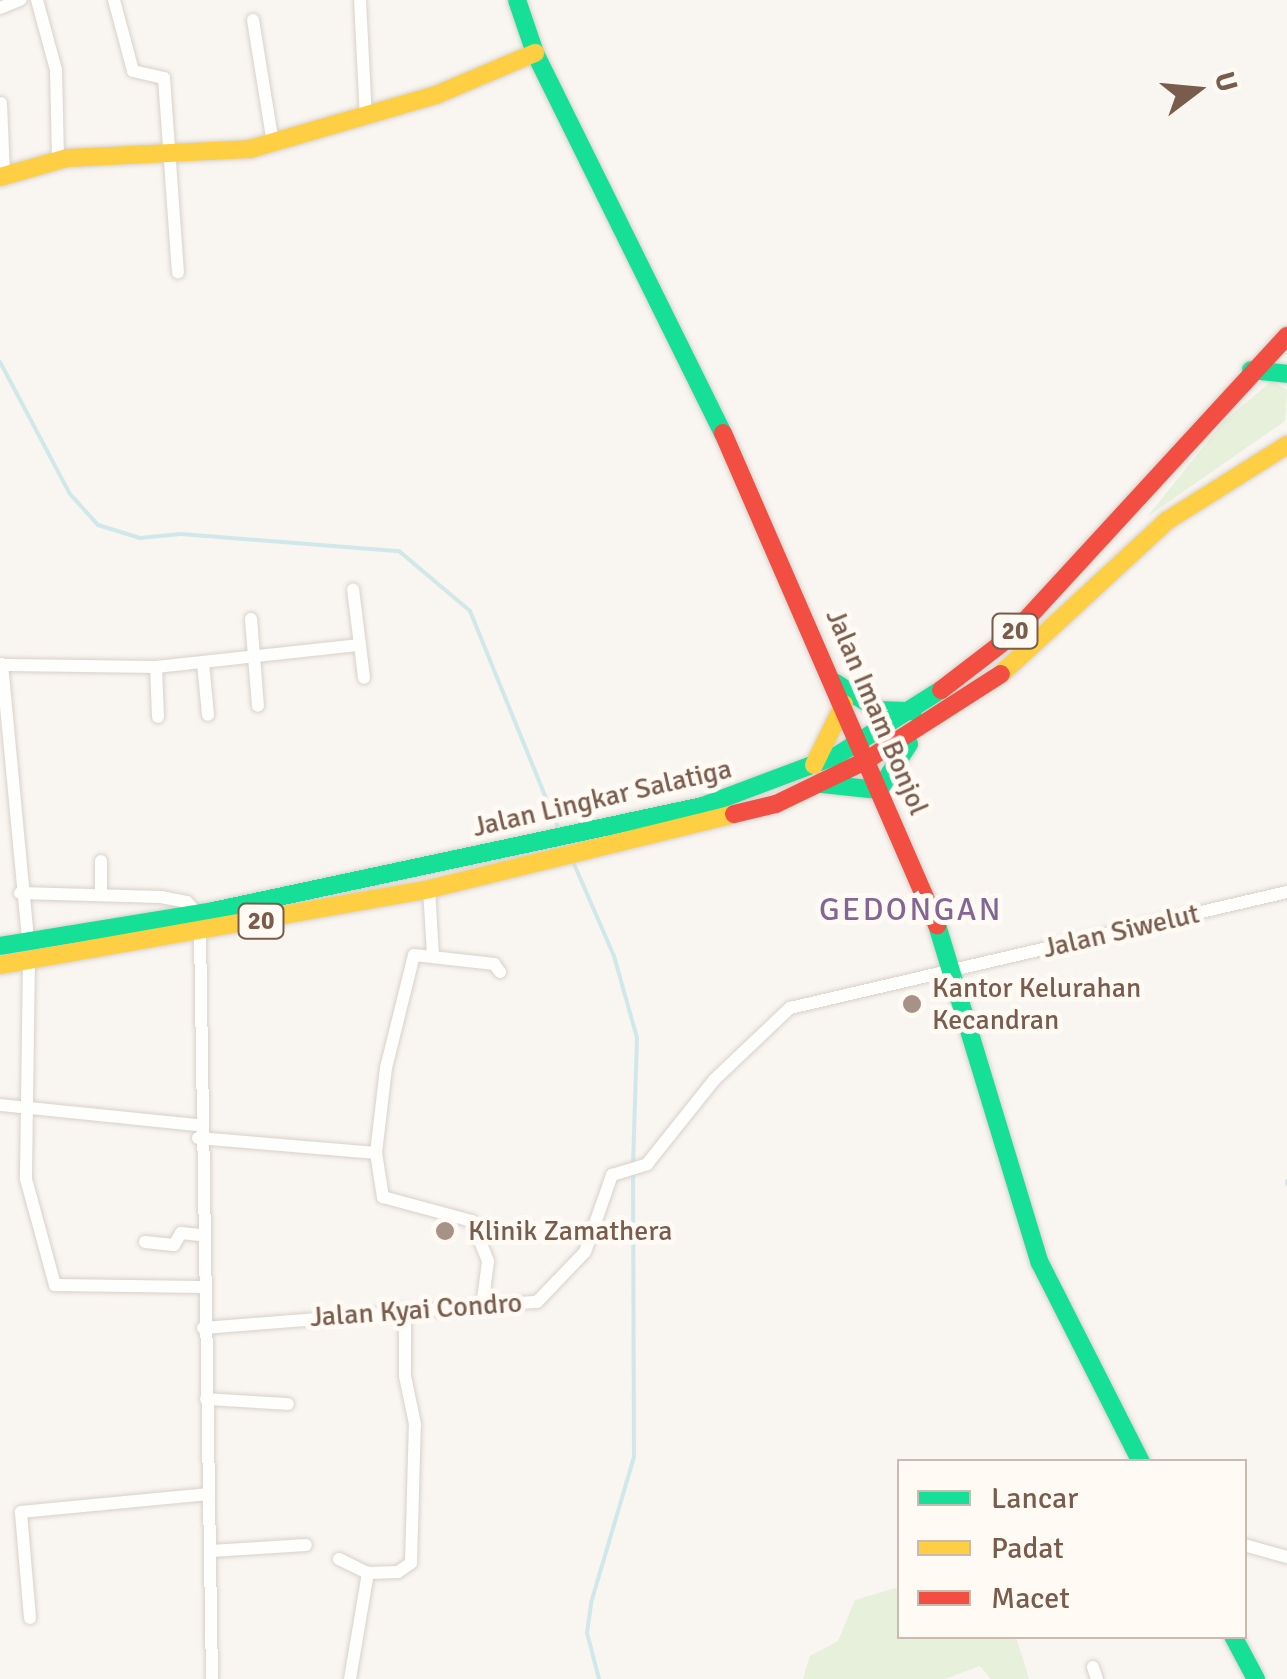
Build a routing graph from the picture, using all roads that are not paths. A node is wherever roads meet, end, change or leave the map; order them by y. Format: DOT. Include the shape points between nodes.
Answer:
graph roads {
  1 [pos="20,0"];
  2 [pos="37,0"];
  3 [pos="114,0"];
  4 [pos="360,0"];
  5 [pos="516,0"];
  6 [pos="0,8"];
  7 [pos="254,20"];
  8 [pos="535,53"];
  9 [pos="1,103"];
  10 [pos="366,118"];
  11 [pos="274,144"];
  12 [pos="172,154"];
  13 [pos="58,160"];
  14 [pos="2,176"];
  15 [pos="178,272"];
  16 [pos="1287,336"];
  17 [pos="1251,370"];
  18 [pos="1287,374"];
  19 [pos="1287,445"];
  20 [pos="354,589"];
  21 [pos="251,619"];
  22 [pos="360,644"];
  23 [pos="253,658"];
  24 [pos="203,663"];
  25 [pos="3,664"];
  26 [pos="156,666"];
  27 [pos="364,678"];
  28 [pos="836,683"];
  29 [pos="844,704"];
  30 [pos="258,706"];
  31 [pos="913,712"];
  32 [pos="208,715"];
  33 [pos="158,717"];
  34 [pos="934,722"];
  35 [pos="864,752"];
  36 [pos="813,776"];
  37 [pos="879,790"];
  38 [pos="101,861"];
  39 [pos="429,889"];
  40 [pos="101,892"];
  41 [pos="1287,892"];
  42 [pos="20,893"];
  43 [pos="199,923"];
  44 [pos="28,939"];
  45 [pos="0,946"];
  46 [pos="434,954"];
  47 [pos="29,958"];
  48 [pos="0,965"];
  49 [pos="955,969"];
  50 [pos="500,972"];
  51 [pos="0,1105"];
  52 [pos="25,1107"];
  53 [pos="198,1131"];
  54 [pos="376,1153"];
  55 [pos="200,1235"];
  56 [pos="145,1242"];
  57 [pos="202,1288"];
  58 [pos="482,1308"];
  59 [pos="405,1310"];
  60 [pos="203,1328"];
  61 [pos="206,1399"];
  62 [pos="288,1404"];
  63 [pos="1139,1459"];
  64 [pos="208,1494"];
  65 [pos="306,1545"];
  66 [pos="1247,1545"];
  67 [pos="211,1550"];
  68 [pos="1287,1557"];
  69 [pos="339,1558"];
  70 [pos="368,1573"];
  71 [pos="30,1618"];
  72 [pos="1235,1639"];
  73 [pos="212,1679"];
  74 [pos="350,1679"];
  75 [pos="1256,1679"];
  1 -- 6 [label="street"];
  2 -- 13 [label="street" via="56,70"];
  3 -- 12 [label="street" via="134,71 163,76"];
  4 -- 10 [label="street"];
  5 -- 8 [label="main road, Jalan Imam Bonjol"];
  7 -- 11 [label="street"];
  8 -- 10 [label="main road"];
  8 -- 28 [label="main road, Jalan Imam Bonjol" via="773,533"];
  9 -- 14 [label="street"];
  10 -- 11 [label="main road"];
  11 -- 12 [label="main road"];
  12 -- 13 [label="main road"];
  12 -- 15 [label="street"];
  13 -- 14 [label="main road"];
  16 -- 17 [label="main road, Jalan Lingkar Salatiga / 20"];
  17 -- 18 [label="main road"];
  17 -- 31 [label="main road, Jalan Lingkar Salatiga / 20" via="1048,600"];
  19 -- 34 [label="main road, Jalan Lingkar Salatiga / 20" via="1168,520 996,678"];
  20 -- 22 [label="street"];
  21 -- 23 [label="street"];
  22 -- 23 [label="street"];
  22 -- 27 [label="street"];
  23 -- 24 [label="street"];
  23 -- 30 [label="street"];
  24 -- 26 [label="street"];
  24 -- 32 [label="street"];
  25 -- 26 [label="street"];
  25 -- 42 [label="street"];
  26 -- 33 [label="street"];
  28 -- 29 [label="main road, Jalan Imam Bonjol"];
  28 -- 31 [label="main road" via="878,710"];
  29 -- 35 [label="main road, Jalan Imam Bonjol"];
  29 -- 36 [label="main road"];
  31 -- 35 [label="main road, Jalan Lingkar Salatiga / 20"];
  34 -- 35 [label="main road, Jalan Lingkar Salatiga / 20"];
  34 -- 37 [label="main road" via="895,757"];
  35 -- 36 [label="main road, Jalan Lingkar Salatiga / 20"];
  35 -- 37 [label="main road, Jalan Imam Bonjol"];
  36 -- 37 [label="main road"];
  36 -- 39 [label="main road, Jalan Lingkar Salatiga / 20" via="776,804"];
  36 -- 43 [label="main road, Jalan Lingkar Salatiga / 20"];
  37 -- 49 [label="main road, Jalan Imam Bonjol"];
  38 -- 40 [label="street"];
  39 -- 43 [label="main road, Jalan Lingkar Salatiga / 20"];
  39 -- 46 [label="street"];
  40 -- 42 [label="street"];
  40 -- 43 [label="street" via="187,902"];
  41 -- 49 [label="street, Jalan Siwelut"];
  42 -- 44 [label="street"];
  43 -- 44 [label="main road, Jalan Lingkar Salatiga / 20"];
  43 -- 47 [label="main road, Jalan Lingkar Salatiga / 20"];
  43 -- 53 [label="street"];
  44 -- 45 [label="main road, Jalan Lingkar Salatiga / 20"];
  46 -- 50 [label="street" via="494,964"];
  46 -- 54 [label="street" via="412,958 386,1068"];
  47 -- 48 [label="main road, Jalan Lingkar Salatiga / 20"];
  47 -- 52 [label="street"];
  49 -- 58 [label="street, Jalan Kyai Condro" via="790,1008 632,1171 610,1178 585,1252 548,1294"];
  49 -- 63 [label="main road, Jalan Imam Bonjol" via="1040,1263"];
  51 -- 52 [label="street"];
  52 -- 53 [label="street"];
  52 -- 57 [label="street" via="30,1212 55,1286"];
  53 -- 54 [label="street"];
  53 -- 55 [label="street"];
  54 -- 58 [label="street" via="383,1197 472,1221 488,1261"];
  55 -- 56 [label="street" via="181,1234 174,1245"];
  55 -- 57 [label="street"];
  57 -- 60 [label="street"];
  58 -- 59 [label="street, Jalan Kyai Condro"];
  59 -- 60 [label="street, Jalan Kyai Condro"];
  59 -- 70 [label="street" via="405,1376 416,1424 411,1562 398,1572"];
  60 -- 61 [label="street"];
  61 -- 62 [label="street"];
  61 -- 64 [label="street"];
  64 -- 67 [label="street"];
  64 -- 71 [label="street" via="22,1512"];
  65 -- 67 [label="street"];
  66 -- 68 [label="street"];
  67 -- 73 [label="street"];
  69 -- 70 [label="street"];
  70 -- 74 [label="street"];
  72 -- 75 [label="main road"];
}
